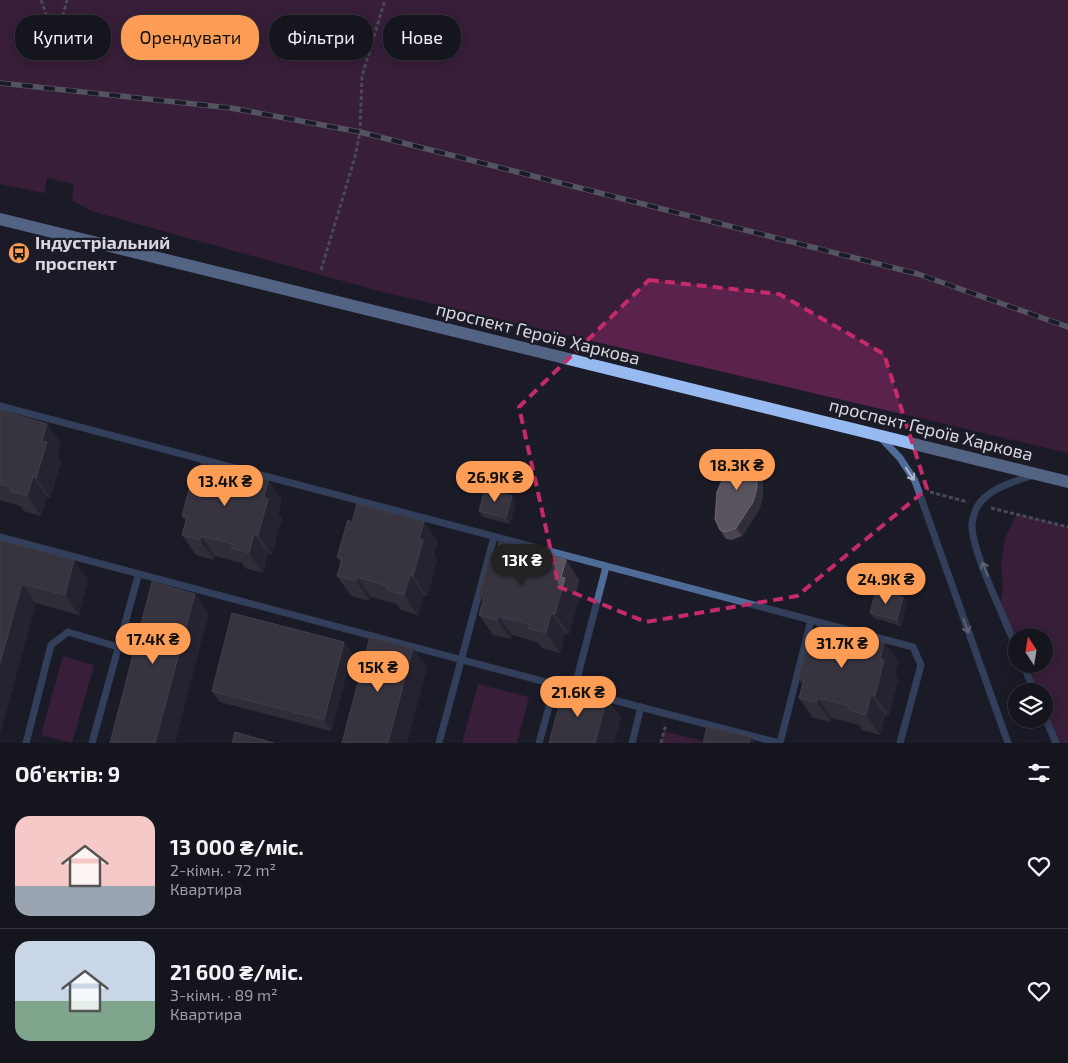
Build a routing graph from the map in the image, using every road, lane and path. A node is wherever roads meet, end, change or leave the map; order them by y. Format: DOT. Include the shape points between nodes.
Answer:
graph roads {
  1 [pos="41,0"];
  2 [pos="67,0"];
  3 [pos="385,0"];
  4 [pos="0,219"];
  5 [pos="321,270"];
  6 [pos="0,406"];
  7 [pos="879,436"];
  8 [pos="1037,474"];
  9 [pos="1068,482"];
  10 [pos="0,537"];
  11 [pos="494,537"];
  12 [pos="606,567"];
  13 [pos="138,576"];
  14 [pos="811,620"];
  15 [pos="1008,628"];
  16 [pos="118,647"];
  17 [pos="461,660"];
  18 [pos="555,685"];
  19 [pos="574,690"];
  20 [pos="642,707"];
  21 [pos="668,714"];
  22 [pos="1050,728"];
  23 [pos="26,743"];
  24 [pos="92,743"];
  25 [pos="439,743"];
  26 [pos="539,743"];
  27 [pos="632,743"];
  28 [pos="661,743"];
  29 [pos="779,743"];
  30 [pos="900,743"];
  31 [pos="1008,743"];
  32 [pos="1056,743"];
  1 -- 2 [label="path" via="56,42"];
  3 -- 5 [label="path" via="362,76 360,132 355,157"];
  4 -- 7 [label="main road, проспект Героїв Харкова"];
  6 -- 11 [label="lane"];
  7 -- 8 [label="main road, проспект Героїв Харкова"];
  7 -- 31 [label="lane, one-way" via="900,458 915,481"];
  8 -- 9 [label="main road, проспект Героїв Харкова"];
  15 -- 8 [label="lane, one-way" via="976,546 972,525 976,509 987,496 1007,484"];
  10 -- 13 [label="lane"];
  11 -- 12 [label="lane"];
  11 -- 17 [label="lane"];
  12 -- 14 [label="lane"];
  12 -- 19 [label="lane"];
  13 -- 16 [label="lane"];
  13 -- 17 [label="lane"];
  14 -- 29 [label="lane"];
  14 -- 30 [label="lane" via="913,647 920,665"];
  16 -- 23 [label="lane" via="68,632 51,645"];
  16 -- 24 [label="lane"];
  17 -- 18 [label="lane"];
  17 -- 25 [label="lane"];
  18 -- 19 [label="lane"];
  18 -- 26 [label="lane"];
  19 -- 20 [label="lane"];
  20 -- 21 [label="lane"];
  20 -- 27 [label="lane"];
  21 -- 28 [label="path"];
  21 -- 29 [label="lane"];
  22 -- 32 [label="lane"];
}
